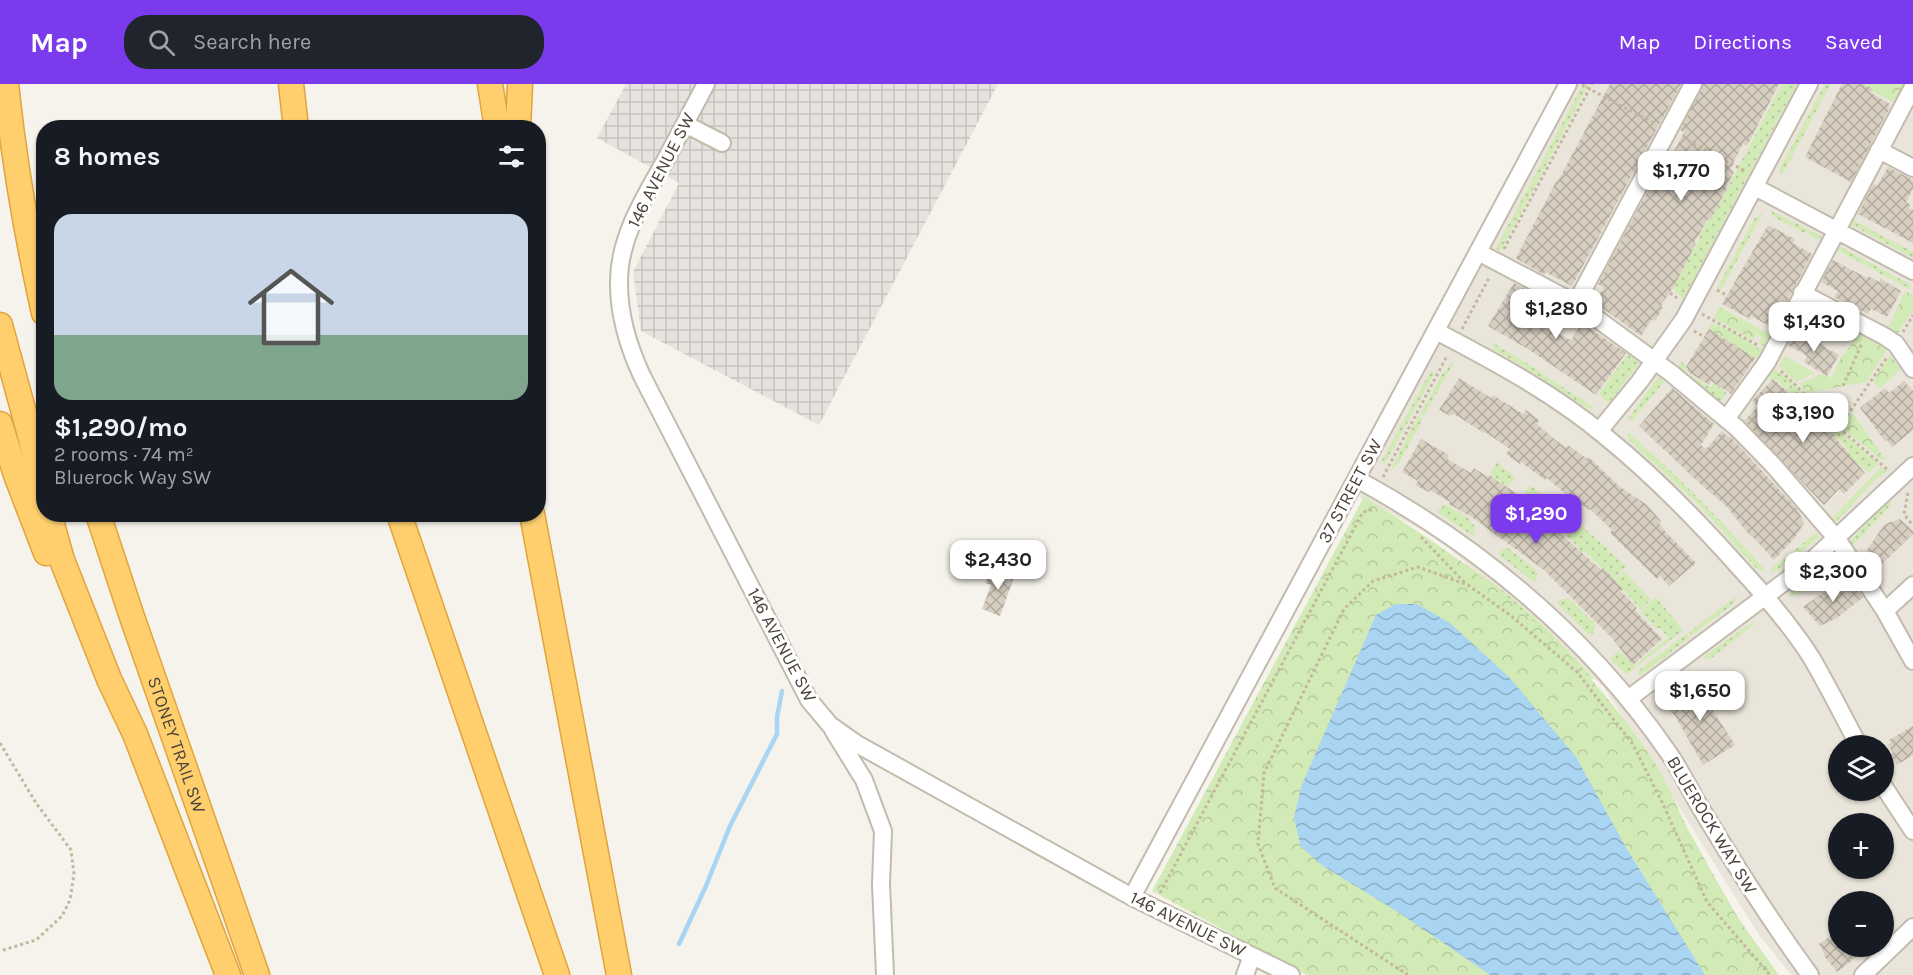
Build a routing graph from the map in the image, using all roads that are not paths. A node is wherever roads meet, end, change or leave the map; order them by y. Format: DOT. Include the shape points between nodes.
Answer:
graph roads {
  1 [pos="6,84"];
  2 [pos="291,84"];
  3 [pos="490,84"];
  4 [pos="520,84"];
  5 [pos="706,84"];
  6 [pos="1568,84"];
  7 [pos="1693,84"];
  8 [pos="1809,84"];
  9 [pos="1913,87"];
  10 [pos="295,120"];
  11 [pos="496,120"];
  12 [pos="518,120"];
  13 [pos="685,124"];
  14 [pos="722,143"];
  15 [pos="1879,150"];
  16 [pos="1913,168"];
  17 [pos="1755,187"];
  18 [pos="1836,230"];
  19 [pos="1478,252"];
  20 [pos="1913,271"];
  21 [pos="36,278"];
  22 [pos="1802,293"];
  23 [pos="1575,305"];
  24 [pos="0,325"];
  25 [pos="1436,331"];
  26 [pos="1654,361"];
  27 [pos="1913,369"];
  28 [pos="1726,419"];
  29 [pos="0,424"];
  30 [pos="1599,431"];
  31 [pos="36,461"];
  32 [pos="1913,466"];
  33 [pos="1357,479"];
  34 [pos="51,522"];
  35 [pos="101,522"];
  36 [pos="402,522"];
  37 [pos="534,522"];
  38 [pos="1837,539"];
  39 [pos="1913,585"];
  40 [pos="1766,598"];
  41 [pos="1885,611"];
  42 [pos="1913,661"];
  43 [pos="1628,699"];
  44 [pos="830,725"];
  45 [pos="1853,735"];
  46 [pos="160,800"];
  47 [pos="1893,801"];
  48 [pos="1913,831"];
  49 [pos="1132,897"];
  50 [pos="1913,927"];
  51 [pos="1252,956"];
  52 [pos="228,975"];
  53 [pos="257,975"];
  54 [pos="557,975"];
  55 [pos="619,975"];
  56 [pos="885,975"];
  57 [pos="1245,975"];
  58 [pos="1291,975"];
  59 [pos="1810,975"];
  60 [pos="1863,975"];
  1 -- 21 [label="highway" via="12,148"];
  2 -- 10 [label="highway"];
  3 -- 11 [label="highway"];
  4 -- 12 [label="highway"];
  5 -- 13 [label="street, 146 AVENUE SW"];
  6 -- 19 [label="street, 37 STREET SW"];
  7 -- 23 [label="street"];
  8 -- 17 [label="street"];
  9 -- 15 [label="street"];
  13 -- 14 [label="street"];
  13 -- 44 [label="street, 146 AVENUE SW" via="630,226 618,282 625,329 642,376 787,658 809,700"];
  15 -- 16 [label="street"];
  15 -- 18 [label="street"];
  17 -- 18 [label="street"];
  17 -- 26 [label="street" via="1686,304 1668,343"];
  18 -- 20 [label="street"];
  18 -- 22 [label="street"];
  19 -- 23 [label="street"];
  19 -- 25 [label="street, 37 STREET SW"];
  22 -- 27 [label="street" via="1896,344"];
  22 -- 28 [label="street" via="1769,357"];
  23 -- 26 [label="street"];
  24 -- 31 [label="highway"];
  25 -- 30 [label="street" via="1507,369"];
  25 -- 33 [label="street, 37 STREET SW"];
  26 -- 28 [label="street"];
  26 -- 30 [label="street"];
  28 -- 38 [label="street" via="1773,465"];
  29 -- 46 [label="highway" via="40,540 90,659"];
  30 -- 40 [label="street" via="1705,529"];
  32 -- 38 [label="street" via="1903,485"];
  33 -- 43 [label="street, BLUEROCK WAY SW" via="1406,506 1500,572 1554,619"];
  33 -- 49 [label="street, 37 STREET SW"];
  34 -- 46 [label="highway" via="66,571"];
  35 -- 53 [label="highway, STONEY TRAIL SW"];
  36 -- 54 [label="highway"];
  37 -- 55 [label="highway"];
  38 -- 40 [label="street"];
  38 -- 41 [label="street"];
  39 -- 41 [label="street"];
  40 -- 43 [label="street"];
  40 -- 45 [label="street" via="1810,656"];
  41 -- 42 [label="street"];
  43 -- 59 [label="street, BLUEROCK WAY SW" via="1669,754 1768,918"];
  44 -- 49 [label="street, 146 AVENUE SW" via="857,744"];
  44 -- 56 [label="street" via="864,780 883,831"];
  46 -- 52 [label="highway"];
  47 -- 48 [label="street"];
  49 -- 51 [label="street, 146 AVENUE SW"];
  50 -- 60 [label="street"];
  51 -- 57 [label="street"];
  51 -- 58 [label="street, 146 AVENUE SW"];
}
